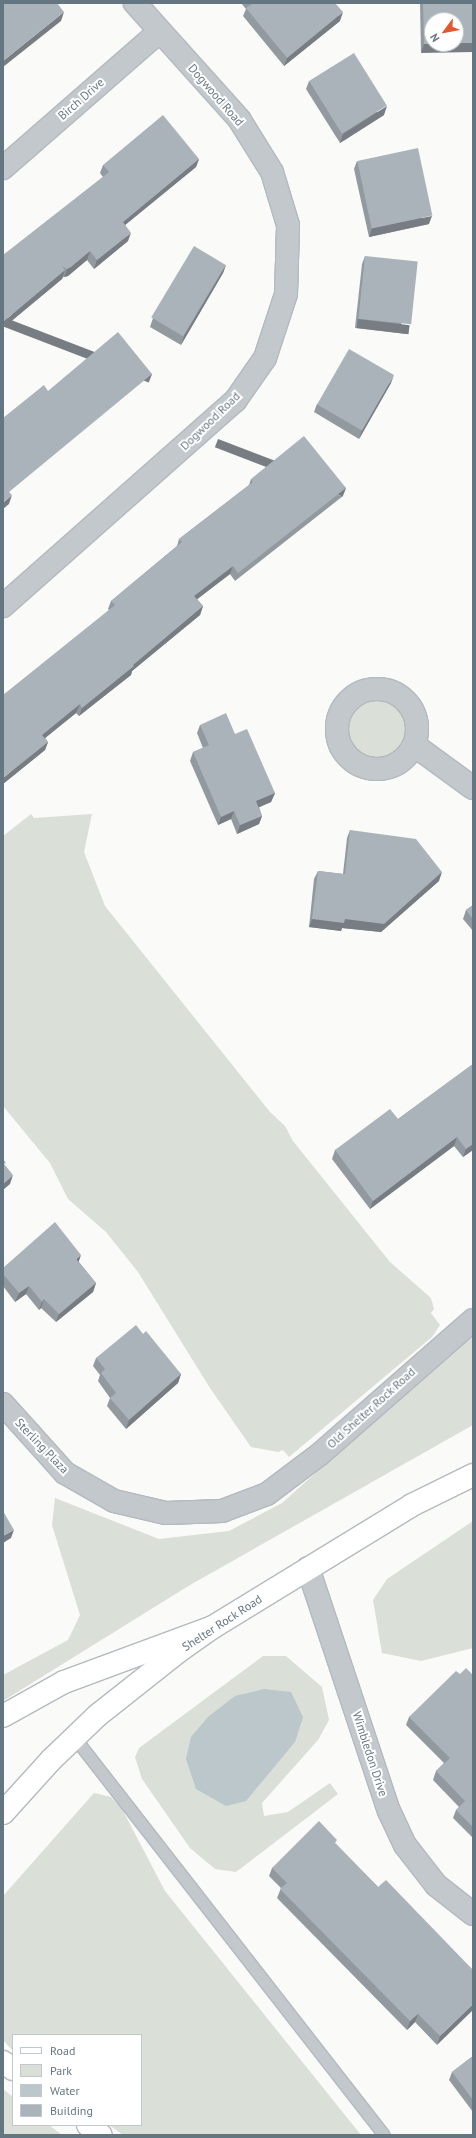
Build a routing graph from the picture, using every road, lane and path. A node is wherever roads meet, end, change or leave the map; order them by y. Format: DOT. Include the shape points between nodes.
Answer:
graph roads {
  1 [pos="136,3"];
  2 [pos="160,31"];
  3 [pos="3,168"];
  4 [pos="3,606"];
  5 [pos="414,745"];
  6 [pos="473,788"];
  7 [pos="473,1320"];
  8 [pos="3,1404"];
  9 [pos="473,1475"];
  10 [pos="267,1494"];
  11 [pos="308,1568"];
  12 [pos="213,1627"];
  13 [pos="3,1716"];
  14 [pos="74,1737"];
  15 [pos="3,1813"];
  16 [pos="473,1914"];
  17 [pos="3,2062"];
  18 [pos="12,2068"];
  19 [pos="89,2126"];
  20 [pos="101,2135"];
  21 [pos="384,2135"];
  1 -- 2 [label="street, Dogwood Road"];
  2 -- 3 [label="street, Birch Drive"];
  2 -- 4 [label="street, Dogwood Road" via="239,119 272,172 288,225 286,294 265,358 235,401"];
  5 -- 6 [label="street"];
  7 -- 10 [label="street, Old Shelter Rock Road" via="320,1454"];
  8 -- 10 [label="street, Sterling Plaza" via="65,1473 114,1501 166,1513 222,1511"];
  9 -- 11 [label="main road, Shelter Rock Road" via="412,1506"];
  11 -- 12 [label="main road, Shelter Rock Road"];
  11 -- 16 [label="street, Wimbledon Drive" via="389,1811 405,1845 436,1885"];
  12 -- 13 [label="main road" via="64,1682"];
  12 -- 14 [label="main road, Shelter Rock Road" via="120,1696"];
  14 -- 15 [label="main road, Shelter Rock Road"];
  14 -- 21 [label="lane"];
  17 -- 18 [label="main road"];
  19 -- 20 [label="main road"];
}
